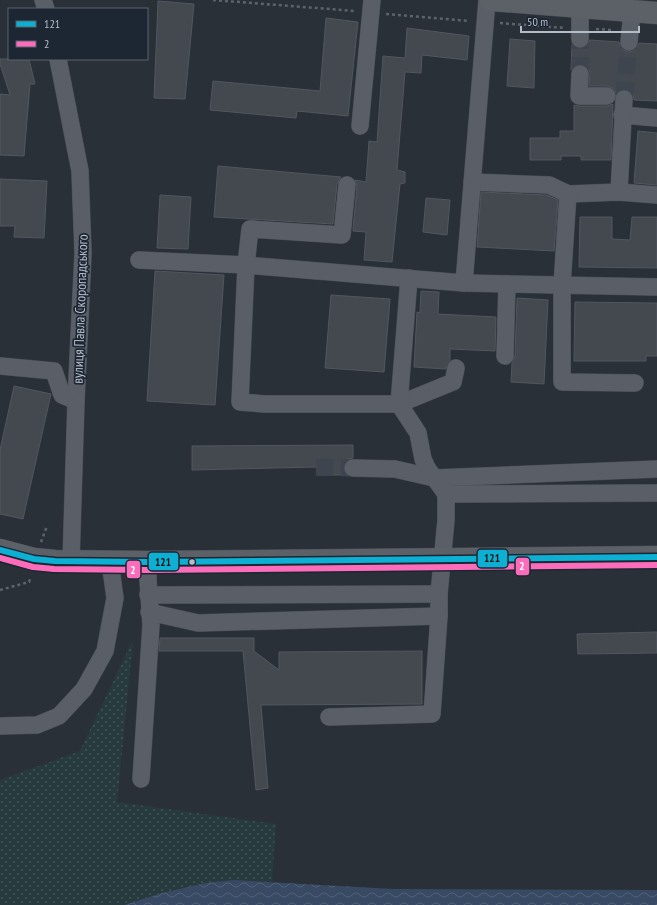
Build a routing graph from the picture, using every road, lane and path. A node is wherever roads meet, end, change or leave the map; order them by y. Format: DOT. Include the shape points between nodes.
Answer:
graph roads {
  1 [pos="213,0"];
  2 [pos="487,0"];
  3 [pos="491,0"];
  4 [pos="372,6"];
  5 [pos="580,8"];
  6 [pos="657,13"];
  7 [pos="484,22"];
  8 [pos="630,28"];
  9 [pos="580,34"];
  10 [pos="58,60"];
  11 [pos="580,74"];
  12 [pos="607,96"];
  13 [pos="657,118"];
  14 [pos="360,126"];
  15 [pos="472,182"];
  16 [pos="347,185"];
  17 [pos="619,192"];
  18 [pos="568,194"];
  19 [pos="657,195"];
  20 [pos="139,260"];
  21 [pos="246,265"];
  22 [pos="408,278"];
  23 [pos="464,283"];
  24 [pos="507,284"];
  25 [pos="562,285"];
  26 [pos="657,287"];
  27 [pos="505,356"];
  28 [pos="0,366"];
  29 [pos="456,368"];
  30 [pos="635,383"];
  31 [pos="76,401"];
  32 [pos="399,404"];
  33 [pos="353,468"];
  34 [pos="657,469"];
  35 [pos="434,478"];
  36 [pos="446,494"];
  37 [pos="657,494"];
  38 [pos="0,550"];
  39 [pos="657,557"];
  40 [pos="443,558"];
  41 [pos="71,562"];
  42 [pos="110,562"];
  43 [pos="148,562"];
  44 [pos="29,582"];
  45 [pos="0,590"];
  46 [pos="439,594"];
  47 [pos="148,595"];
  48 [pos="149,612"];
  49 [pos="439,616"];
  50 [pos="329,717"];
  51 [pos="0,726"];
  52 [pos="141,779"];
  1 -- 4 [label="path"];
  2 -- 7 [label="street"];
  3 -- 5 [label="main road"];
  4 -- 7 [label="path"];
  4 -- 14 [label="street"];
  5 -- 8 [label="main road"];
  5 -- 9 [label="street"];
  6 -- 8 [label="main road"];
  7 -- 9 [label="path"];
  7 -- 15 [label="street"];
  8 -- 9 [label="path"];
  10 -- 31 [label="street, вулиця Павла Скоропадського" via="80,171 83,253"];
  11 -- 12 [label="street" via="579,96"];
  13 -- 17 [label="street" via="623,107"];
  15 -- 18 [label="street" via="549,185"];
  15 -- 23 [label="street"];
  16 -- 21 [label="street" via="342,235 250,229"];
  17 -- 18 [label="street"];
  17 -- 19 [label="street"];
  18 -- 25 [label="street"];
  20 -- 21 [label="street"];
  21 -- 22 [label="street"];
  21 -- 32 [label="street" via="240,402"];
  22 -- 23 [label="street"];
  22 -- 32 [label="street"];
  23 -- 24 [label="street"];
  24 -- 25 [label="street"];
  24 -- 27 [label="street"];
  25 -- 26 [label="street"];
  25 -- 30 [label="street" via="562,382"];
  28 -- 31 [label="street" via="54,371 62,395"];
  29 -- 32 [label="street" via="453,382"];
  31 -- 41 [label="street, вулиця Павла Скоропадського"];
  32 -- 35 [label="street" via="418,433 423,459"];
  33 -- 35 [label="street" via="395,469"];
  34 -- 35 [label="street"];
  35 -- 36 [label="street"];
  36 -- 37 [label="street"];
  36 -- 40 [label="street"];
  38 -- 41 [label="main road" via="34,558"];
  39 -- 40 [label="main road"];
  40 -- 43 [label="main road"];
  40 -- 46 [label="street"];
  41 -- 42 [label="main road"];
  42 -- 43 [label="main road"];
  42 -- 51 [label="street" via="115,598 105,651 84,689 59,716 37,725"];
  43 -- 47 [label="street"];
  44 -- 45 [label="path"];
  46 -- 47 [label="street"];
  46 -- 49 [label="street"];
  47 -- 48 [label="street"];
  48 -- 49 [label="street" via="198,623"];
  48 -- 52 [label="street" via="151,625"];
  49 -- 50 [label="street" via="432,714"];
}
